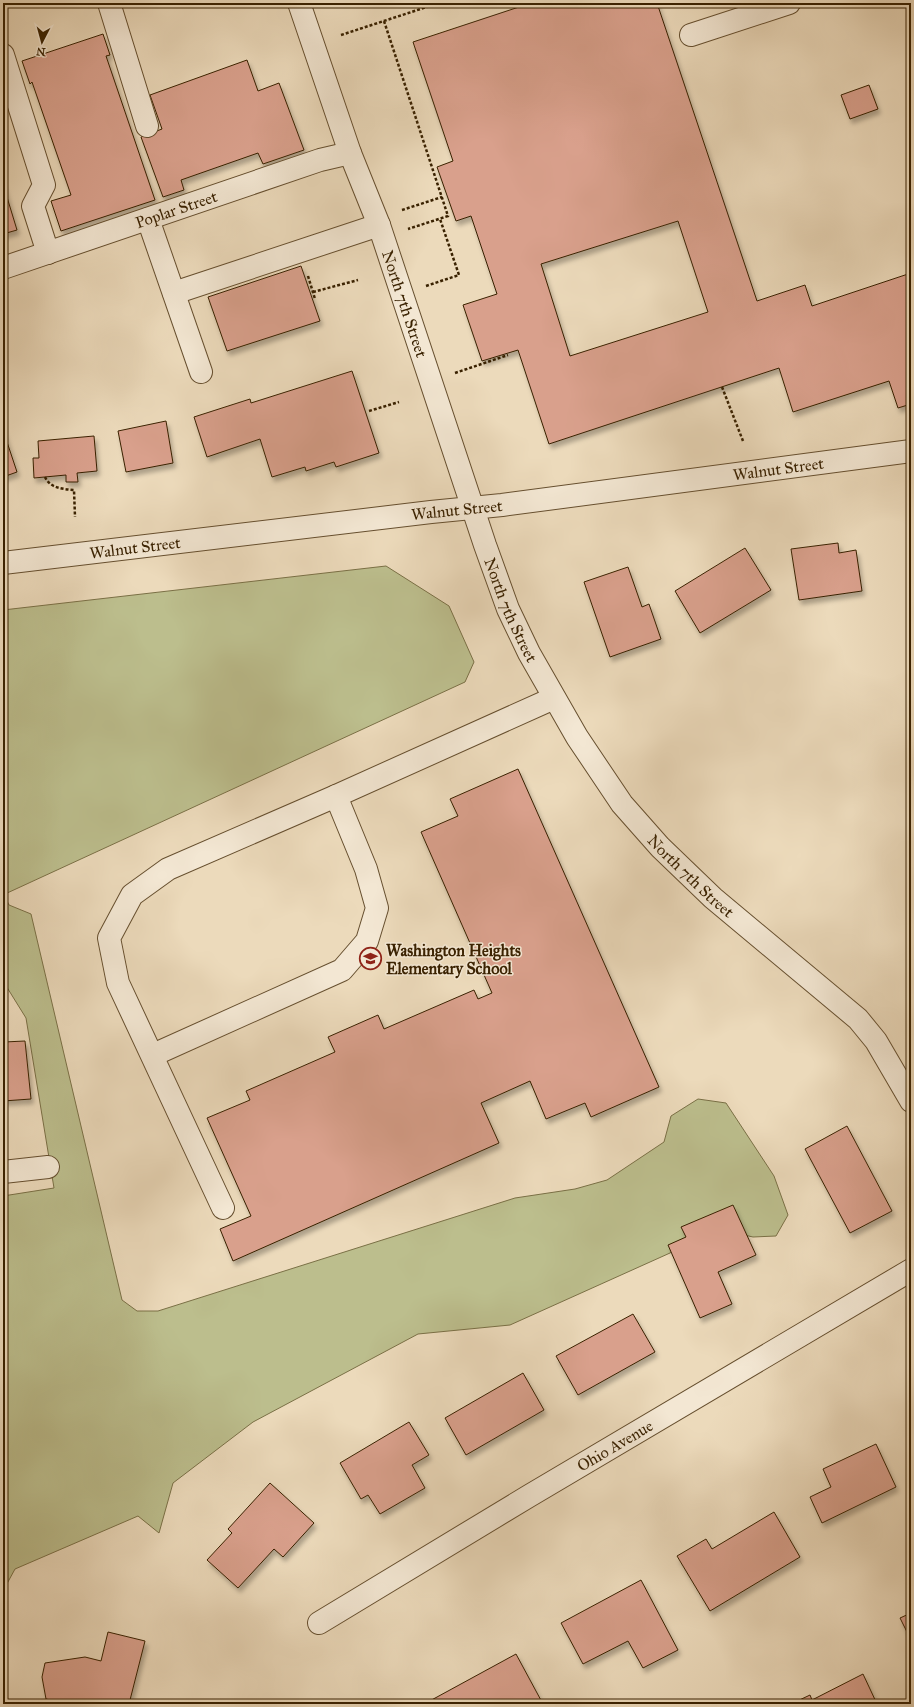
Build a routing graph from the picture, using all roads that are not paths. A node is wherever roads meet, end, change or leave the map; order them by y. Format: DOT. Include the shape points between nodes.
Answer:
graph roads {
  1 [pos="109,3"];
  2 [pos="299,3"];
  3 [pos="789,3"];
  4 [pos="691,35"];
  5 [pos="3,55"];
  6 [pos="147,126"];
  7 [pos="350,153"];
  8 [pos="148,219"];
  9 [pos="379,225"];
  10 [pos="48,253"];
  11 [pos="3,268"];
  12 [pos="174,293"];
  13 [pos="202,372"];
  14 [pos="911,451"];
  15 [pos="473,509"];
  16 [pos="3,563"];
  17 [pos="554,698"];
  18 [pos="336,796"];
  19 [pos="153,1055"];
  20 [pos="911,1101"];
  21 [pos="48,1167"];
  22 [pos="3,1172"];
  23 [pos="223,1208"];
  24 [pos="911,1270"];
  25 [pos="319,1623"];
  1 -- 6 [label="street"];
  2 -- 7 [label="street, North 7th Street"];
  3 -- 4 [label="street"];
  5 -- 10 [label="street" via="44,185 33,206"];
  7 -- 8 [label="street, Poplar Street" via="320,160"];
  7 -- 9 [label="street, North 7th Street"];
  8 -- 10 [label="street, Poplar Street"];
  8 -- 12 [label="street"];
  9 -- 12 [label="street"];
  9 -- 15 [label="street, North 7th Street"];
  10 -- 11 [label="street, Poplar Street"];
  12 -- 13 [label="street"];
  14 -- 15 [label="street, Walnut Street"];
  15 -- 16 [label="street, Walnut Street"];
  15 -- 17 [label="street, North 7th Street" via="508,609 528,653"];
  17 -- 18 [label="street"];
  17 -- 20 [label="street, North 7th Street" via="622,804 660,847 713,898 858,1020 876,1041"];
  18 -- 19 [label="street" via="366,868 377,908 367,940 342,970"];
  18 -- 19 [label="street" via="168,869 132,895 109,938 118,983"];
  19 -- 23 [label="street"];
  21 -- 22 [label="street"];
  24 -- 25 [label="street, Ohio Avenue"];
}
